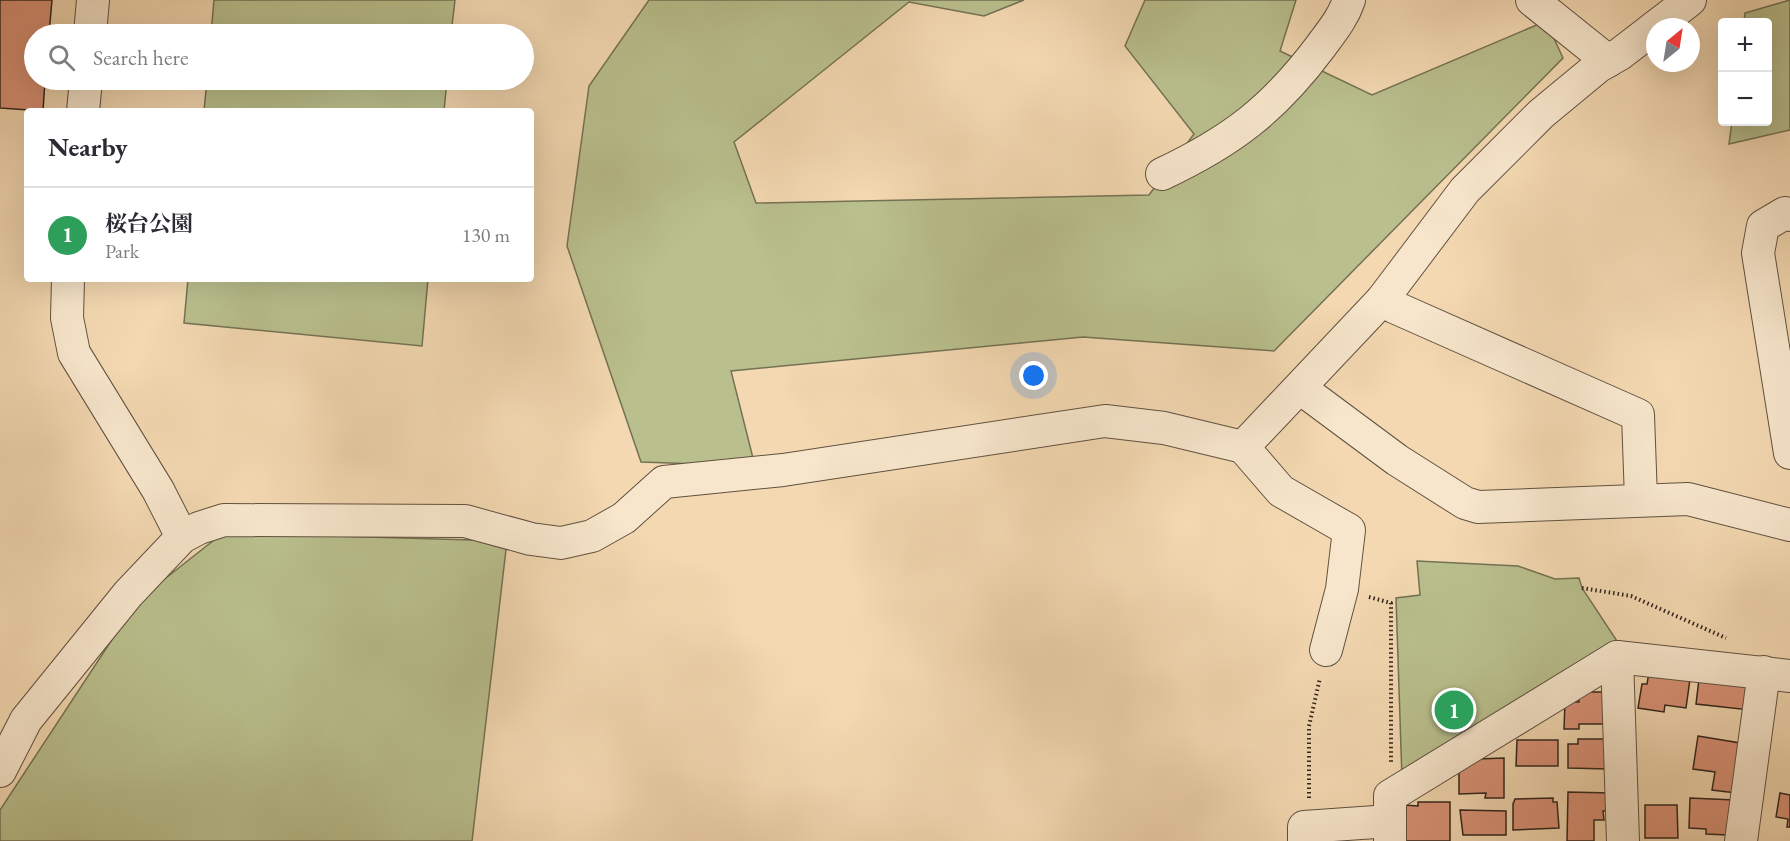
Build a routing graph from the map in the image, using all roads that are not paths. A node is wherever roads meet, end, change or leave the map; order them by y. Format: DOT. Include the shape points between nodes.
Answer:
graph roads {
  1 [pos="93,0"];
  2 [pos="1349,0"];
  3 [pos="1532,0"];
  4 [pos="1690,0"];
  5 [pos="1667,18"];
  6 [pos="91,24"];
  7 [pos="1646,34"];
  8 [pos="1608,61"];
  9 [pos="85,90"];
  10 [pos="83,108"];
  11 [pos="1162,174"];
  12 [pos="1790,215"];
  13 [pos="68,282"];
  14 [pos="1382,300"];
  15 [pos="1300,388"];
  16 [pos="1243,447"];
  17 [pos="1790,453"];
  18 [pos="1641,499"];
  19 [pos="1790,525"];
  20 [pos="182,537"];
  21 [pos="1326,650"];
  22 [pos="1617,657"];
  23 [pos="1777,674"];
  24 [pos="0,771"];
  25 [pos="1390,819"];
  26 [pos="1307,834"];
  27 [pos="1623,841"];
  28 [pos="1741,841"];
  1 -- 6 [label="street"];
  2 -- 11 [label="street" via="1344,16 1260,116 1208,152"];
  3 -- 8 [label="street"];
  4 -- 5 [label="street"];
  7 -- 8 [label="street"];
  8 -- 14 [label="street" via="1540,114 1465,190"];
  9 -- 10 [label="street"];
  12 -- 17 [label="street" via="1785,213 1763,226 1758,252"];
  13 -- 20 [label="street" via="67,318 74,353 158,490"];
  14 -- 15 [label="street"];
  14 -- 18 [label="street" via="1638,415"];
  15 -- 16 [label="street"];
  15 -- 18 [label="street" via="1397,460 1465,503 1478,507"];
  16 -- 20 [label="street" via="1164,428 1105,421 783,470 664,482 624,518 592,536 561,543 465,521 426,519 224,520"];
  16 -- 21 [label="street" via="1281,491 1349,530 1342,589"];
  18 -- 19 [label="street" via="1688,499"];
  20 -- 24 [label="street" via="128,594 26,720"];
  22 -- 23 [label="street"];
  22 -- 25 [label="street"];
  22 -- 27 [label="street"];
  23 -- 28 [label="street"];
  25 -- 26 [label="street"];
}
